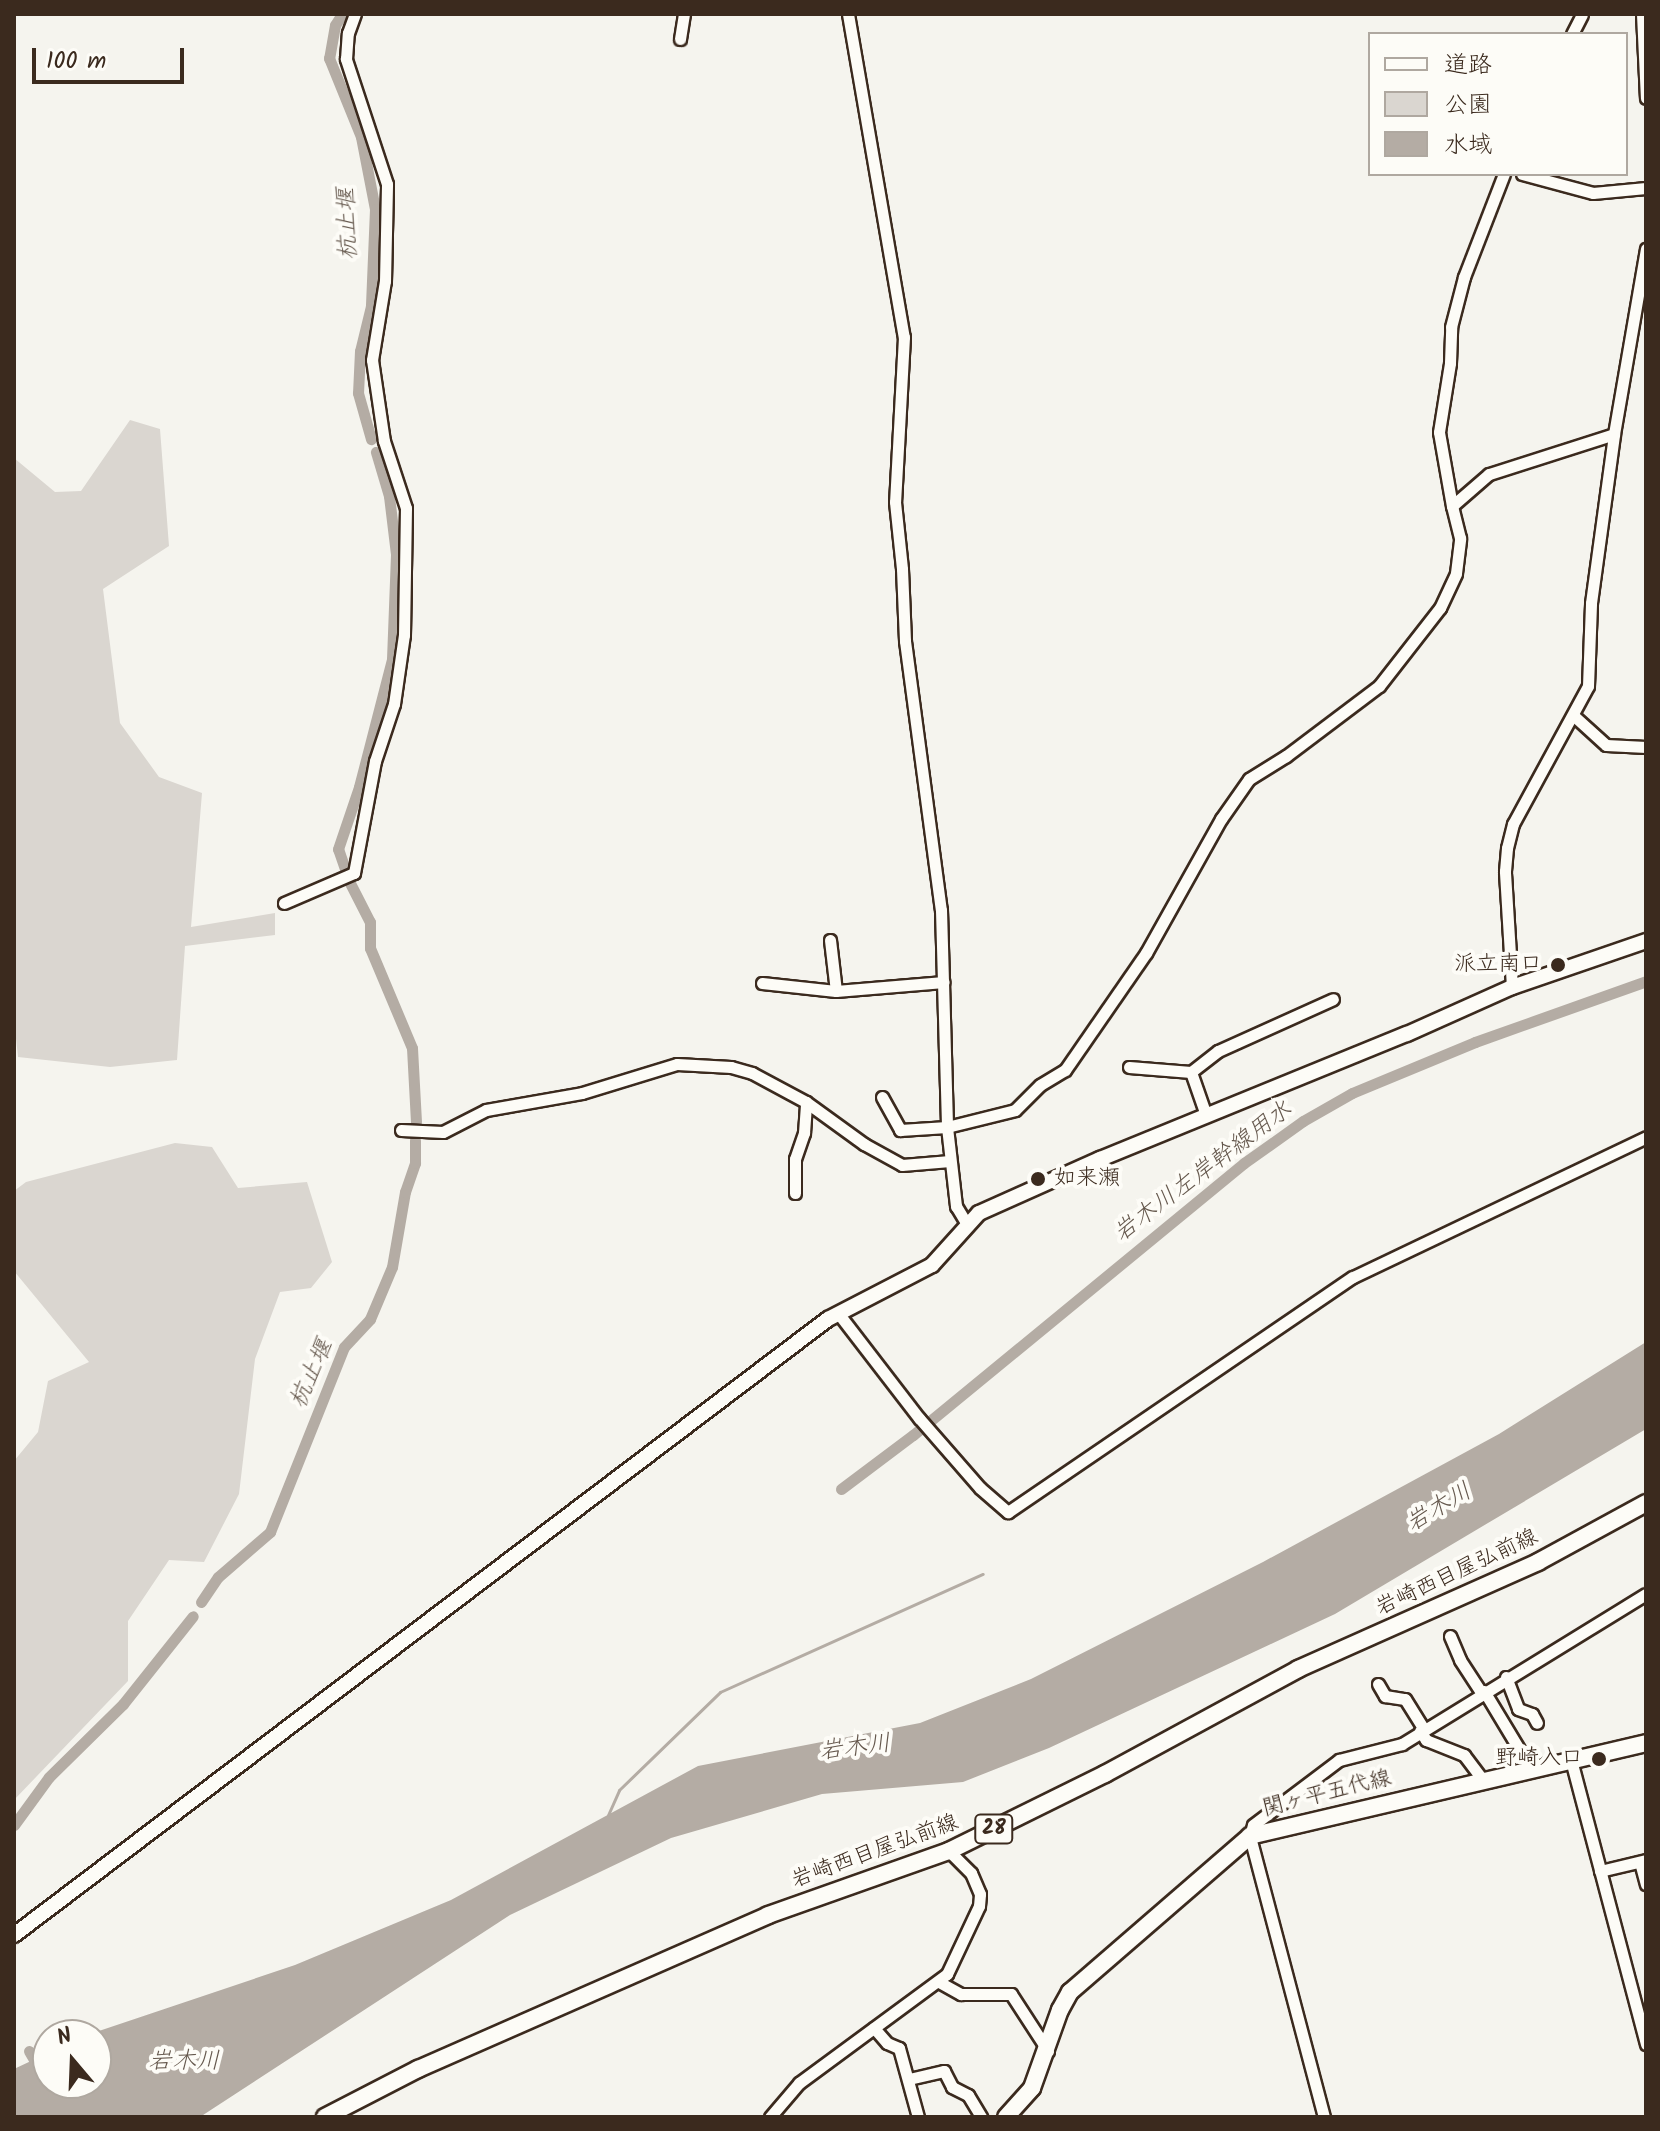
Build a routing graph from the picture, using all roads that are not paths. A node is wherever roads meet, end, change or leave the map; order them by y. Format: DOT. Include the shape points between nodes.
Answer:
graph roads {
  1 [pos="355,14"];
  2 [pos="684,14"];
  3 [pos="848,14"];
  4 [pos="1582,14"];
  5 [pos="1642,14"];
  6 [pos="1573,32"];
  7 [pos="680,39"];
  8 [pos="1646,98"];
  9 [pos="1503,176"];
  10 [pos="1529,176"];
  11 [pos="1646,188"];
  12 [pos="1646,249"];
  13 [pos="1614,434"];
  14 [pos="1452,506"];
  15 [pos="1574,716"];
  16 [pos="1646,747"];
  17 [pos="284,903"];
  18 [pos="830,940"];
  19 [pos="1646,941"];
  20 [pos="944,982"];
  21 [pos="762,983"];
  22 [pos="1512,987"];
  23 [pos="836,991"];
  24 [pos="1333,999"];
  25 [pos="1129,1067"];
  26 [pos="1191,1072"];
  27 [pos="882,1097"];
  28 [pos="806,1102"];
  29 [pos="1206,1115"];
  30 [pos="947,1127"];
  31 [pos="401,1130"];
  32 [pos="1646,1137"];
  33 [pos="950,1161"];
  34 [pos="795,1193"];
  35 [pos="967,1224"];
  36 [pos="838,1313"];
  37 [pos="1646,1503"];
  38 [pos="1646,1594"];
  39 [pos="1450,1636"];
  40 [pos="1506,1677"];
  41 [pos="1378,1684"];
  42 [pos="1482,1691"];
  43 [pos="1537,1723"];
  44 [pos="1422,1730"];
  45 [pos="1646,1743"];
  46 [pos="1571,1760"];
  47 [pos="1531,1769"];
  48 [pos="1483,1780"];
  49 [pos="1250,1836"];
  50 [pos="949,1851"];
  51 [pos="1643,1861"];
  52 [pos="1600,1871"];
  53 [pos="1646,1884"];
  54 [pos="14,1935"];
  55 [pos="939,1982"];
  56 [pos="874,2028"];
  57 [pos="1646,2044"];
  58 [pos="1048,2051"];
  59 [pos="909,2079"];
  60 [pos="325,2117"];
  61 [pos="770,2117"];
  62 [pos="918,2117"];
  63 [pos="981,2117"];
  64 [pos="1006,2117"];
  65 [pos="1324,2117"];
  1 -- 17 [label="street" via="346,59 387,184 385,281 372,360 384,441 406,508 404,635 394,704 375,761 354,873"];
  2 -- 7 [label="street"];
  3 -- 20 [label="street" via="904,337 895,502 905,641 934,839"];
  4 -- 6 [label="street"];
  5 -- 8 [label="street"];
  9 -- 14 [label="street" via="1464,277 1451,327 1439,432"];
  10 -- 11 [label="street" via="1593,193"];
  12 -- 13 [label="street"];
  13 -- 14 [label="street" via="1489,474"];
  13 -- 15 [label="street" via="1591,603 1588,686"];
  14 -- 30 [label="street" via="1460,538 1450,590 1379,686 1249,779 1146,953 1065,1070 1015,1110"];
  15 -- 16 [label="street" via="1606,745"];
  15 -- 22 [label="street" via="1510,836 1505,871"];
  18 -- 23 [label="street"];
  19 -- 22 [label="street"];
  20 -- 23 [label="street"];
  20 -- 30 [label="street"];
  21 -- 23 [label="street"];
  22 -- 29 [label="street"];
  24 -- 26 [label="street" via="1218,1051"];
  25 -- 26 [label="street"];
  26 -- 29 [label="street"];
  27 -- 30 [label="street" via="900,1130"];
  28 -- 31 [label="street" via="752,1073 677,1064 582,1093 486,1110 443,1132"];
  28 -- 33 [label="street" via="902,1165"];
  28 -- 34 [label="street" via="795,1159"];
  29 -- 35 [label="street" via="1004,1201"];
  30 -- 33 [label="street"];
  32 -- 36 [label="street" via="1346,1281 1008,1512 930,1431"];
  33 -- 35 [label="street" via="956,1206"];
  35 -- 36 [label="street" via="918,1275"];
  36 -- 54 [label="street"];
  37 -- 50 [label="main road, 岩崎西目屋弘前線 / 28" via="1538,1562 1298,1669"];
  38 -- 40 [label="street"];
  39 -- 42 [label="street"];
  40 -- 42 [label="street"];
  40 -- 43 [label="street" via="1518,1709 1532,1714"];
  41 -- 44 [label="street" via="1385,1696 1405,1699"];
  42 -- 44 [label="street"];
  42 -- 47 [label="street"];
  44 -- 48 [label="street" via="1426,1740 1464,1755"];
  44 -- 49 [label="street" via="1402,1744 1339,1760 1253,1825"];
  45 -- 46 [label="main road, 関ヶ平五代線"];
  46 -- 47 [label="main road, 関ヶ平五代線"];
  46 -- 52 [label="street"];
  47 -- 48 [label="main road, 関ヶ平五代線"];
  48 -- 49 [label="main road, 関ヶ平五代線"];
  49 -- 58 [label="main road, 関ヶ平五代線" via="1070,1992"];
  49 -- 65 [label="street"];
  50 -- 55 [label="street" via="971,1873 980,1894 979,1906"];
  50 -- 60 [label="main road, 岩崎西目屋弘前線 / 28" via="768,1915 418,2069"];
  51 -- 52 [label="street"];
  51 -- 53 [label="street"];
  52 -- 57 [label="street"];
  55 -- 56 [label="street"];
  55 -- 58 [label="street" via="961,1994 1011,1994"];
  56 -- 59 [label="street" via="899,2048"];
  56 -- 61 [label="street" via="799,2083"];
  58 -- 64 [label="main road, 関ヶ平五代線" via="1032,2088"];
  59 -- 62 [label="street"];
  59 -- 63 [label="street" via="944,2071"];
}
